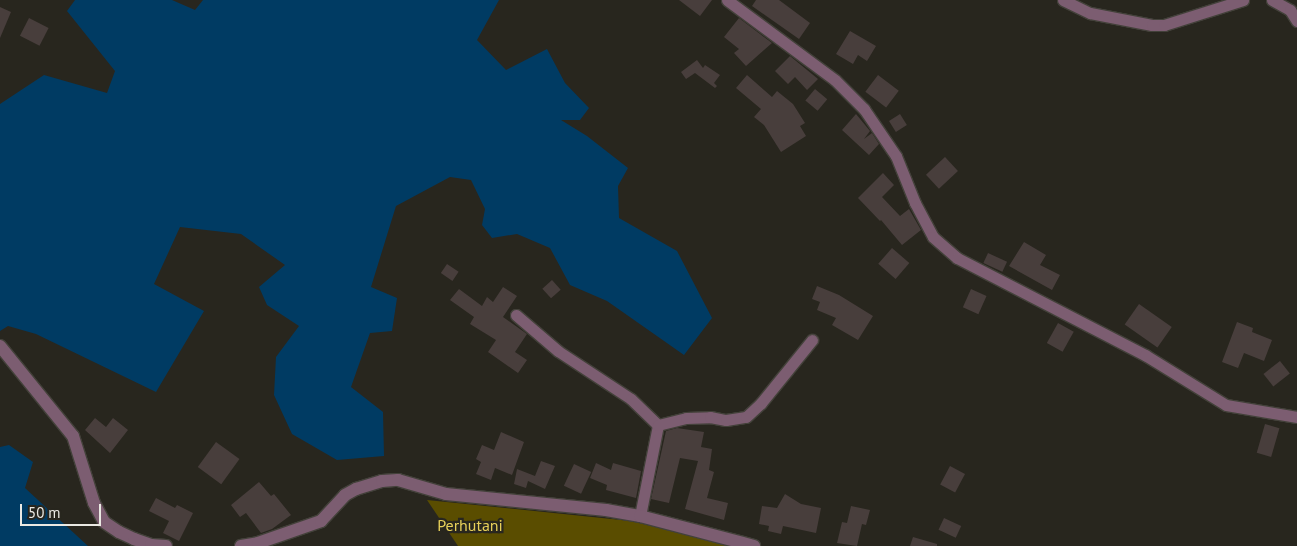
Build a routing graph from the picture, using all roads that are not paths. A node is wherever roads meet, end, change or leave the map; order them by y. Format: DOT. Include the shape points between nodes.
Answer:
graph roads {
  1 [pos="727,0"];
  2 [pos="1063,0"];
  3 [pos="1243,0"];
  4 [pos="1272,0"];
  5 [pos="1297,21"];
  6 [pos="516,315"];
  7 [pos="812,340"];
  8 [pos="0,346"];
  9 [pos="1297,417"];
  10 [pos="658,425"];
  11 [pos="640,516"];
  12 [pos="166,546"];
  13 [pos="241,546"];
  14 [pos="754,546"];
  1 -- 9 [label="street" via="836,80 864,110 896,156 933,237 957,258 1145,355 1226,405"];
  2 -- 3 [label="street" via="1090,13 1152,25 1164,25"];
  4 -- 5 [label="street" via="1290,10"];
  6 -- 10 [label="street" via="558,351 631,399"];
  7 -- 10 [label="street" via="746,417 726,420 686,418"];
  8 -- 12 [label="street" via="73,436 94,504 104,522 134,539"];
  10 -- 11 [label="street"];
  11 -- 13 [label="street" via="446,494 409,482 390,481 345,495 321,521"];
  11 -- 14 [label="street"];
}
